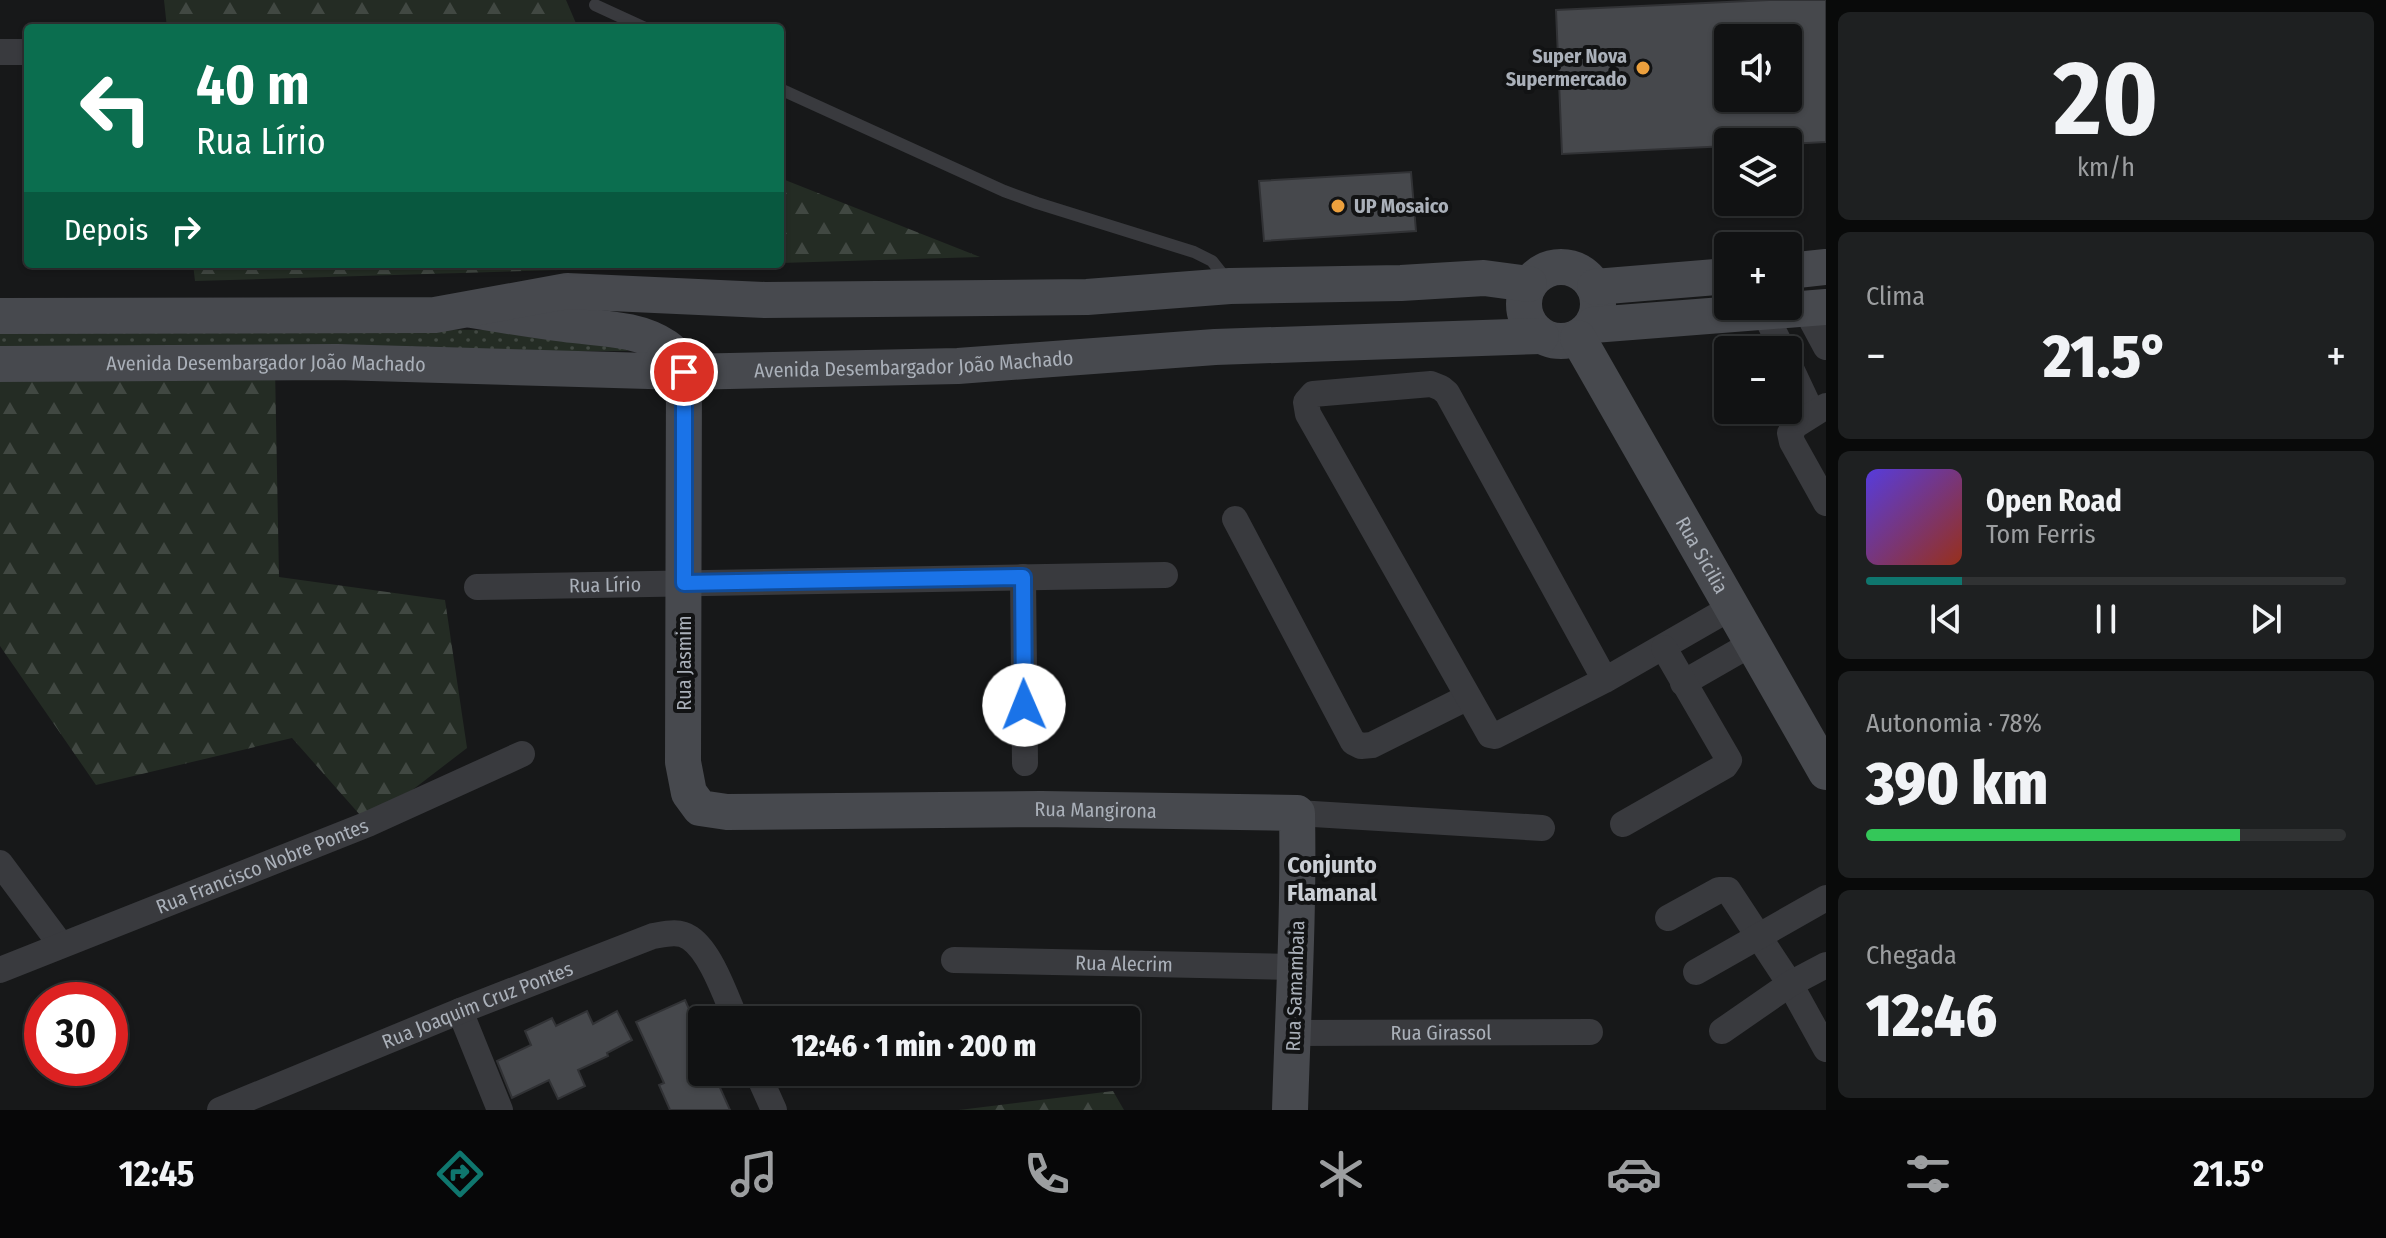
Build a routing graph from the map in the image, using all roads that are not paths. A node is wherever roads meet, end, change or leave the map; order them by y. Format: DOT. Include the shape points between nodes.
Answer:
graph roads {
  1 [pos="595,5"];
  2 [pos="636,24"];
  3 [pos="0,52"];
  4 [pos="24,52"];
  5 [pos="784,91"];
  6 [pos="1826,267"];
  7 [pos="1802,270"];
  8 [pos="1714,277"];
  9 [pos="1529,284"];
  10 [pos="1230,286"];
  11 [pos="1595,287"];
  12 [pos="1815,308"];
  13 [pos="472,310"];
  14 [pos="0,316"];
  15 [pos="1714,317"];
  16 [pos="1586,331"];
  17 [pos="1541,336"];
  18 [pos="1826,347"];
  19 [pos="0,364"];
  20 [pos="684,372"];
  21 [pos="1802,384"];
  22 [pos="1819,410"];
  23 [pos="1826,503"];
  24 [pos="1235,519"];
  25 [pos="1165,575"];
  26 [pos="1023,577"];
  27 [pos="684,583"];
  28 [pos="477,587"];
  29 [pos="1732,607"];
  30 [pos="1751,644"];
  31 [pos="1664,648"];
  32 [pos="1605,680"];
  33 [pos="1683,683"];
  34 [pos="1468,697"];
  35 [pos="522,754"];
  36 [pos="683,762"];
  37 [pos="1025,763"];
  38 [pos="1826,772"];
  39 [pos="1297,813"];
  40 [pos="1623,824"];
  41 [pos="1542,828"];
  42 [pos="0,863"];
  43 [pos="1826,898"];
  44 [pos="1668,918"];
  45 [pos="1757,936"];
  46 [pos="61,945"];
  47 [pos="954,960"];
  48 [pos="1826,965"];
  49 [pos="1294,967"];
  50 [pos="0,970"];
  51 [pos="1696,972"];
  52 [pos="1790,984"];
  53 [pos="730,1006"];
  54 [pos="460,1011"];
  55 [pos="1722,1031"];
  56 [pos="1590,1032"];
  57 [pos="1293,1033"];
  58 [pos="1826,1049"];
  59 [pos="763,1086"];
  60 [pos="220,1110"];
  61 [pos="500,1110"];
  62 [pos="774,1110"];
  63 [pos="1290,1110"];
  1 -- 2 [label="lane"];
  3 -- 4 [label="street"];
  5 -- 10 [label="lane" via="1004,191 1194,252 1212,261"];
  6 -- 7 [label="street"];
  8 -- 11 [label="street"];
  9 -- 10 [label="street" via="1484,278"];
  9 -- 11 [label="street" via="1544,271 1563,266 1582,272"];
  9 -- 17 [label="street" via="1523,302 1528,322"];
  10 -- 13 [label="street" via="1087,297 796,299 567,291"];
  11 -- 16 [label="street" via="1599,306"];
  12 -- 18 [label="street"];
  13 -- 14 [label="street" via="435,315"];
  13 -- 20 [label="street" via="646,336 675,354"];
  15 -- 16 [label="street"];
  16 -- 17 [label="street" via="1559,342"];
  16 -- 29 [label="street, Rua Sicilia"];
  17 -- 20 [label="street, Avenida Desembargador João Machado" via="1215,347 958,366"];
  19 -- 20 [label="street, Avenida Desembargador João Machado" via="337,362"];
  20 -- 27 [label="street, Rua Jasmim"];
  21 -- 22 [label="street"];
  22 -- 23 [label="street" via="1790,433"];
  24 -- 34 [label="street" via="1353,742 1372,745"];
  25 -- 26 [label="street, Rua Lírio"];
  26 -- 27 [label="street, Rua Lírio"];
  26 -- 37 [label="street"];
  27 -- 28 [label="street, Rua Lírio"];
  27 -- 36 [label="street, Rua Jasmim"];
  29 -- 30 [label="street, Rua Sicilia"];
  29 -- 31 [label="street"];
  30 -- 33 [label="street"];
  30 -- 38 [label="street, Rua Sicilia"];
  31 -- 32 [label="street"];
  31 -- 33 [label="street"];
  32 -- 34 [label="street" via="1495,736"];
  32 -- 34 [label="street" via="1447,393 1431,384 1313,394 1306,402 1308,414"];
  33 -- 40 [label="street" via="1729,760"];
  35 -- 46 [label="street, Rua Francisco Nobre Pontes" via="368,824"];
  36 -- 39 [label="street, Rua Mangirona" via="695,803 727,812"];
  39 -- 41 [label="street, Rua Mangirona"];
  39 -- 49 [label="street, Rua Samambaia"];
  42 -- 46 [label="street"];
  43 -- 45 [label="street"];
  44 -- 45 [label="street" via="1728,890"];
  45 -- 51 [label="street"];
  45 -- 52 [label="street"];
  46 -- 50 [label="street, Rua Francisco Nobre Pontes"];
  47 -- 49 [label="street, Rua Alecrim"];
  48 -- 52 [label="street"];
  49 -- 57 [label="street, Rua Samambaia"];
  52 -- 55 [label="street"];
  52 -- 58 [label="street"];
  53 -- 54 [label="street, Rua Joaquim Cruz Pontes" via="704,955 689,937 671,933"];
  54 -- 60 [label="street, Rua Joaquim Cruz Pontes"];
  54 -- 61 [label="street"];
  56 -- 57 [label="street, Rua Girassol"];
  57 -- 63 [label="street, Rua Samambaia"];
  59 -- 62 [label="street"];
}
